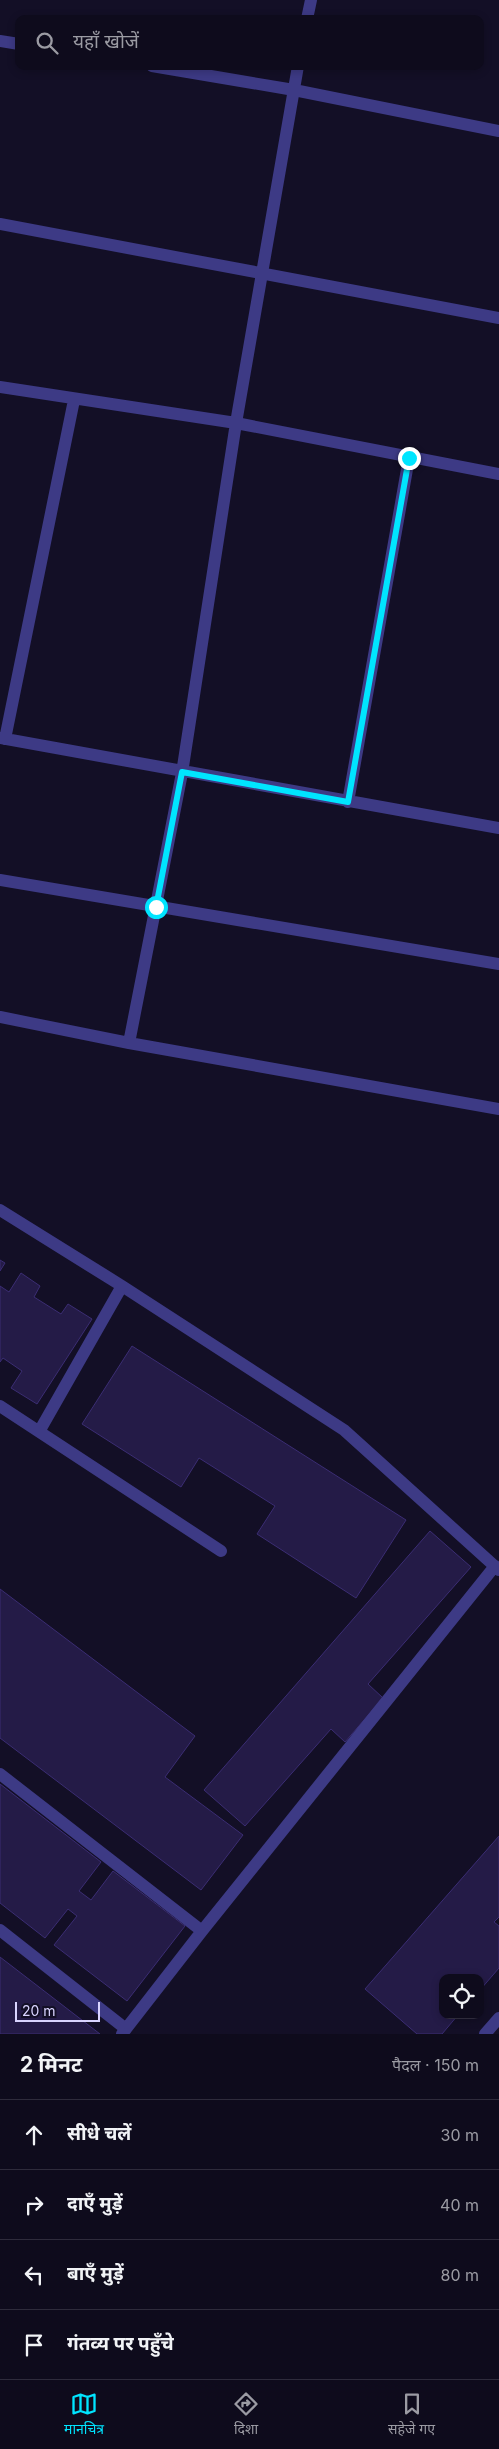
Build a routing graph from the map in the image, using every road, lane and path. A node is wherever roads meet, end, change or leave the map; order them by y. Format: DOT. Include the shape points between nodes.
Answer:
graph roads {
  1 [pos="311,0"];
  2 [pos="308,15"];
  3 [pos="0,41"];
  4 [pos="15,43"];
  5 [pos="176,70"];
  6 [pos="297,70"];
  7 [pos="294,90"];
  8 [pos="499,131"];
  9 [pos="0,224"];
  10 [pos="264,274"];
  11 [pos="499,318"];
  12 [pos="0,387"];
  13 [pos="74,400"];
  14 [pos="236,423"];
  15 [pos="409,458"];
  16 [pos="499,474"];
  17 [pos="3,739"];
  18 [pos="182,772"];
  19 [pos="348,802"];
  20 [pos="499,828"];
  21 [pos="0,880"];
  22 [pos="156,907"];
  23 [pos="499,964"];
  24 [pos="0,1016"];
  25 [pos="129,1043"];
  26 [pos="499,1109"];
  27 [pos="0,1210"];
  28 [pos="122,1286"];
  29 [pos="0,1406"];
  30 [pos="40,1430"];
  31 [pos="221,1551"];
  32 [pos="497,1568"];
  33 [pos="0,1774"];
  34 [pos="0,1930"];
  35 [pos="202,1931"];
  36 [pos="499,2018"];
  37 [pos="124,2031"];
  38 [pos="485,2034"];
  1 -- 2 [label="street"];
  3 -- 4 [label="street"];
  5 -- 7 [label="street"];
  6 -- 7 [label="street"];
  7 -- 8 [label="street"];
  7 -- 10 [label="street"];
  9 -- 10 [label="street"];
  10 -- 11 [label="street"];
  10 -- 14 [label="street"];
  12 -- 13 [label="street"];
  13 -- 14 [label="street"];
  13 -- 17 [label="street"];
  14 -- 15 [label="street"];
  14 -- 18 [label="street"];
  15 -- 16 [label="street"];
  15 -- 19 [label="street"];
  17 -- 18 [label="street"];
  18 -- 19 [label="street"];
  18 -- 22 [label="street"];
  19 -- 20 [label="street"];
  21 -- 22 [label="street"];
  22 -- 23 [label="street"];
  22 -- 25 [label="street"];
  24 -- 25 [label="street"];
  25 -- 26 [label="street"];
  27 -- 28 [label="street"];
  28 -- 30 [label="street"];
  28 -- 32 [label="street" via="344,1430"];
  29 -- 30 [label="street"];
  30 -- 31 [label="street"];
  32 -- 35 [label="street"];
  33 -- 35 [label="street"];
  34 -- 37 [label="street"];
  35 -- 37 [label="street"];
  36 -- 38 [label="street"];
}
